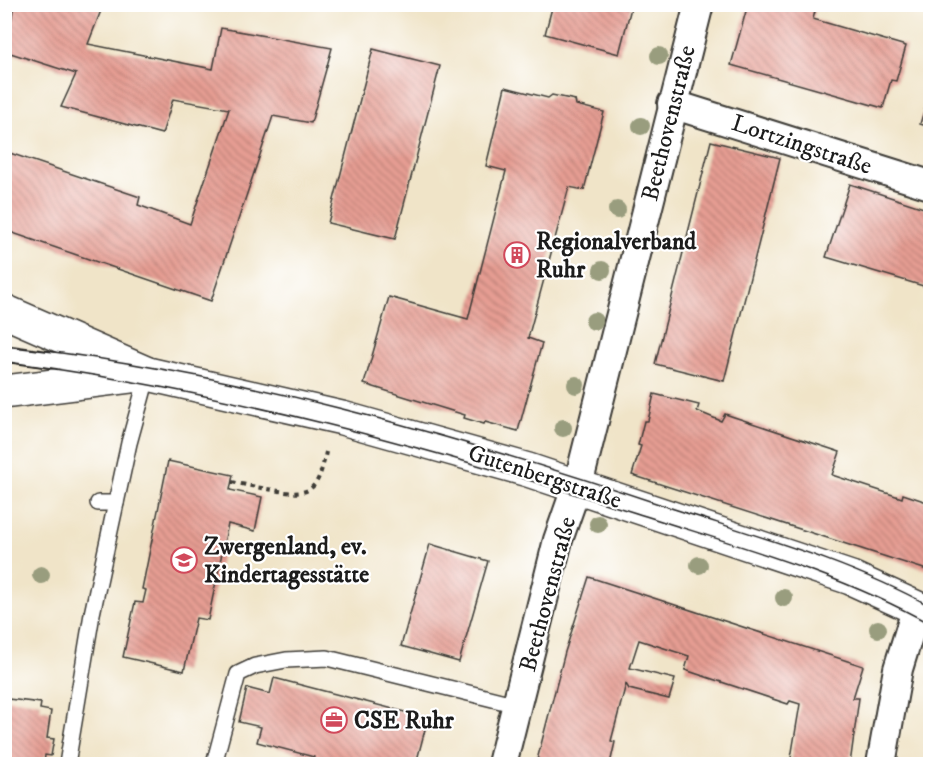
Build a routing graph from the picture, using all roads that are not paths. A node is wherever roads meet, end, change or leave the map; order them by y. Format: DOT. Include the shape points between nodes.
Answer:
graph roads {
  1 [pos="699,4"];
  2 [pos="672,104"];
  3 [pos="930,185"];
  4 [pos="4,311"];
  5 [pos="4,353"];
  6 [pos="148,374"];
  7 [pos="4,392"];
  8 [pos="577,486"];
  9 [pos="98,502"];
  10 [pos="116,503"];
  11 [pos="924,610"];
  12 [pos="517,705"];
  13 [pos="68,765"];
  14 [pos="214,765"];
  15 [pos="502,765"];
  16 [pos="880,765"];
  1 -- 2 [label="street, Beethovenstraße"];
  2 -- 3 [label="street, Lortzingstraße"];
  2 -- 8 [label="street, Beethovenstraße"];
  4 -- 6 [label="street, Gutenbergstraße"];
  5 -- 6 [label="lane"];
  6 -- 7 [label="street, Gutenbergstraße"];
  6 -- 8 [label="street, Gutenbergstraße" via="398,432"];
  6 -- 10 [label="lane"];
  8 -- 11 [label="street, Gutenbergstraße" via="840,574"];
  8 -- 12 [label="street, Beethovenstraße" via="558,540"];
  9 -- 10 [label="lane"];
  10 -- 13 [label="lane" via="92,614"];
  11 -- 16 [label="street" via="898,669"];
  12 -- 14 [label="lane" via="327,658 255,666 238,674"];
  12 -- 15 [label="street, Beethovenstraße"];
}
